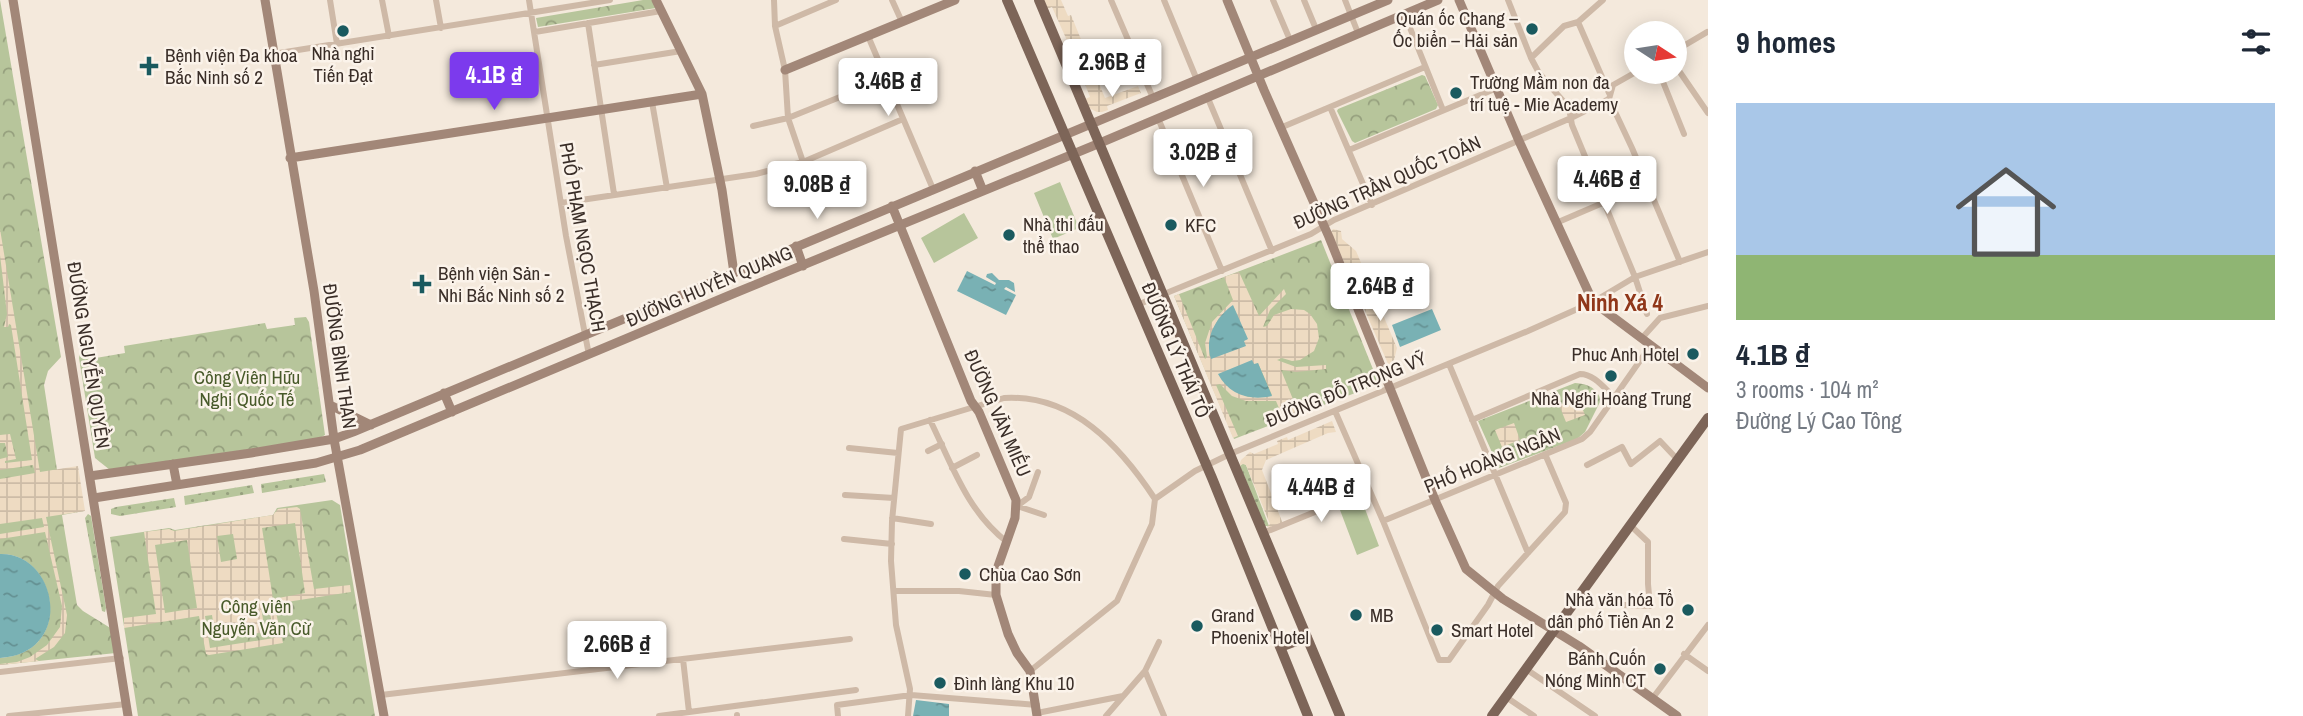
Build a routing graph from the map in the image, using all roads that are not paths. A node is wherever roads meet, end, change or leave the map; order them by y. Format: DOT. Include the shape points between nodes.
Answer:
graph roads {
  1 [pos="13,0"];
  2 [pos="265,0"];
  3 [pos="330,0"];
  4 [pos="382,0"];
  5 [pos="436,0"];
  6 [pos="529,0"];
  7 [pos="610,0"];
  8 [pos="656,0"];
  9 [pos="774,0"];
  10 [pos="836,0"];
  11 [pos="892,0"];
  12 [pos="955,0"];
  13 [pos="1007,0"];
  14 [pos="1039,0"];
  15 [pos="1111,0"];
  16 [pos="1164,0"];
  17 [pos="1227,0"];
  18 [pos="1273,0"];
  19 [pos="1304,0"];
  20 [pos="1345,0"];
  21 [pos="1388,0"];
  22 [pos="1438,0"];
  23 [pos="1459,0"];
  24 [pos="1507,0"];
  25 [pos="1603,0"];
  26 [pos="574,3"];
  27 [pos="661,11"];
  28 [pos="1404,13"];
  29 [pos="532,14"];
  30 [pos="1351,15"];
  31 [pos="902,22"];
  32 [pos="1578,22"];
  33 [pos="588,23"];
  34 [pos="775,26"];
  35 [pos="441,28"];
  36 [pos="1316,29"];
  37 [pos="535,32"];
  38 [pos="1707,32"];
  39 [pos="1358,33"];
  40 [pos="389,36"];
  41 [pos="869,36"];
  42 [pos="1290,40"];
  43 [pos="337,44"];
  44 [pos="1687,44"];
  45 [pos="681,51"];
  46 [pos="274,54"];
  47 [pos="1251,58"];
  48 [pos="1531,58"];
  49 [pos="594,65"];
  50 [pos="1425,67"];
  51 [pos="785,70"];
  52 [pos="1258,76"];
  53 [pos="887,78"];
  54 [pos="1624,79"];
  55 [pos="1197,80"];
  56 [pos="1687,82"];
  57 [pos="1664,84"];
  58 [pos="1497,89"];
  59 [pos="1172,90"];
  60 [pos="702,94"];
  61 [pos="1207,96"];
  62 [pos="1609,96"];
  63 [pos="1153,98"];
  64 [pos="652,102"];
  65 [pos="1330,107"];
  66 [pos="1180,108"];
  67 [pos="601,110"];
  68 [pos="1443,110"];
  69 [pos="1708,113"];
  70 [pos="788,118"];
  71 [pos="1158,118"];
  72 [pos="1571,118"];
  73 [pos="547,119"];
  74 [pos="903,120"];
  75 [pos="1092,124"];
  76 [pos="752,126"];
  77 [pos="1280,128"];
  78 [pos="1684,134"];
  79 [pos="1064,135"];
  80 [pos="1519,141"];
  81 [pos="1100,143"];
  82 [pos="1349,150"];
  83 [pos="1073,154"];
  84 [pos="290,158"];
  85 [pos="803,162"];
  86 [pos="975,171"];
  87 [pos="718,181"];
  88 [pos="1647,184"];
  89 [pos="667,188"];
  90 [pos="933,189"];
  91 [pos="983,191"];
  92 [pos="614,194"];
  93 [pos="1604,202"];
  94 [pos="561,203"];
  95 [pos="1372,205"];
  96 [pos="892,206"];
  97 [pos="1556,223"];
  98 [pos="900,225"];
  99 [pos="1324,227"];
  100 [pos="796,246"];
  101 [pos="1272,251"];
  102 [pos="1708,252"];
  103 [pos="1680,262"];
  104 [pos="803,266"];
  105 [pos="1222,271"];
  106 [pos="731,275"];
  107 [pos="1635,277"];
  108 [pos="735,293"];
  109 [pos="1163,295"];
  110 [pos="1592,302"];
  111 [pos="1138,305"];
  112 [pos="656,306"];
  113 [pos="1708,306"];
  114 [pos="1647,314"];
  115 [pos="663,324"];
  116 [pos="584,337"];
  117 [pos="1642,338"];
  118 [pos="1651,345"];
  119 [pos="589,355"];
  120 [pos="1449,364"];
  121 [pos="516,365"];
  122 [pos="523,383"];
  123 [pos="1390,387"];
  124 [pos="1708,388"];
  125 [pos="444,394"];
  126 [pos="1614,397"];
  127 [pos="330,405"];
  128 [pos="976,407"];
  129 [pos="1335,411"];
  130 [pos="452,412"];
  131 [pos="1708,418"];
  132 [pos="930,420"];
  133 [pos="1472,420"];
  134 [pos="371,425"];
  135 [pos="334,439"];
  136 [pos="942,444"];
  137 [pos="849,448"];
  138 [pos="929,451"];
  139 [pos="251,453"];
  140 [pos="898,453"];
  141 [pos="1230,454"];
  142 [pos="1545,454"];
  143 [pos="977,455"];
  144 [pos="338,457"];
  145 [pos="1677,459"];
  146 [pos="173,464"];
  147 [pos="1206,466"];
  148 [pos="1587,466"];
  149 [pos="952,468"];
  150 [pos="255,472"];
  151 [pos="1038,472"];
  152 [pos="1494,475"];
  153 [pos="90,477"];
  154 [pos="177,485"];
  155 [pos="1369,490"];
  156 [pos="845,495"];
  157 [pos="94,498"];
  158 [pos="894,498"];
  159 [pos="1155,499"];
  160 [pos="1435,500"];
  161 [pos="1017,506"];
  162 [pos="1044,514"];
  163 [pos="892,517"];
  164 [pos="1383,521"];
  165 [pos="931,524"];
  166 [pos="1630,525"];
  167 [pos="1263,533"];
  168 [pos="844,539"];
  169 [pos="1007,542"];
  170 [pos="892,544"];
  171 [pos="1528,553"];
  172 [pos="894,591"];
  173 [pos="1494,593"];
  174 [pos="996,594"];
  175 [pos="1624,605"];
  176 [pos="1708,625"];
  177 [pos="1553,631"];
  178 [pos="1307,636"];
  179 [pos="850,639"];
  180 [pos="1159,642"];
  181 [pos="1280,647"];
  182 [pos="1685,654"];
  183 [pos="121,659"];
  184 [pos="683,659"];
  185 [pos="1526,668"];
  186 [pos="1030,671"];
  187 [pos="1145,671"];
  188 [pos="1708,671"];
  189 [pos="0,672"];
  190 [pos="856,690"];
  191 [pos="381,695"];
  192 [pos="911,695"];
  193 [pos="1123,696"];
  194 [pos="1506,696"];
  195 [pos="1652,699"];
  196 [pos="127,704"];
  197 [pos="1037,711"];
  198 [pos="689,712"];
  199 [pos="9,716"];
  200 [pos="128,716"];
  201 [pos="384,716"];
  202 [pos="659,716"];
  203 [pos="838,716"];
  204 [pos="908,716"];
  205 [pos="1106,716"];
  206 [pos="1164,716"];
  207 [pos="1308,716"];
  208 [pos="1340,716"];
  209 [pos="1492,716"];
  210 [pos="1534,716"];
  211 [pos="1595,716"];
  212 [pos="1677,716"];
  1 -- 153 [label="street, ĐƯỜNG NGUYỄN QUYỀN"];
  2 -- 46 [label="street, ĐƯỜNG BÌNH THAN"];
  3 -- 43 [label="street"];
  4 -- 40 [label="street"];
  5 -- 35 [label="street"];
  6 -- 29 [label="street, PHỐ PHẠM NGỌC THẠCH"];
  7 -- 26 [label="street"];
  8 -- 27 [label="street"];
  9 -- 34 [label="street"];
  10 -- 34 [label="street"];
  11 -- 31 [label="street"];
  12 -- 31 [label="street"];
  13 -- 79 [label="main road, ĐƯỜNG LÝ THÁI TỔ"];
  14 -- 75 [label="main road, ĐƯỜNG LÝ THÁI TỔ"];
  15 -- 63 [label="street"];
  16 -- 55 [label="street"];
  17 -- 47 [label="street"];
  18 -- 42 [label="street"];
  19 -- 36 [label="street"];
  20 -- 30 [label="street"];
  21 -- 30 [label="street, ĐƯỜNG HUYỀN QUANG"];
  22 -- 28 [label="street, ĐƯỜNG HUYỀN QUANG"];
  23 -- 58 [label="street"];
  24 -- 48 [label="street"];
  25 -- 32 [label="street"];
  26 -- 29 [label="street"];
  27 -- 33 [label="street"];
  27 -- 45 [label="street"];
  28 -- 39 [label="street, ĐƯỜNG HUYỀN QUANG"];
  28 -- 50 [label="street"];
  29 -- 35 [label="street"];
  29 -- 37 [label="street, PHỐ PHẠM NGỌC THẠCH"];
  30 -- 36 [label="street, ĐƯỜNG HUYỀN QUANG"];
  30 -- 39 [label="street"];
  31 -- 41 [label="street"];
  32 -- 48 [label="street" via="1564,26"];
  32 -- 62 [label="street"];
  33 -- 37 [label="street"];
  33 -- 49 [label="street"];
  34 -- 51 [label="street"];
  35 -- 40 [label="street"];
  36 -- 42 [label="street, ĐƯỜNG HUYỀN QUANG"];
  37 -- 73 [label="street, PHỐ PHẠM NGỌC THẠCH"];
  38 -- 44 [label="street"];
  39 -- 52 [label="street, ĐƯỜNG HUYỀN QUANG"];
  40 -- 43 [label="street"];
  41 -- 51 [label="street"];
  41 -- 53 [label="street"];
  42 -- 47 [label="street, ĐƯỜNG HUYỀN QUANG"];
  43 -- 46 [label="street"];
  45 -- 49 [label="street"];
  45 -- 60 [label="street"];
  46 -- 84 [label="street, ĐƯỜNG BÌNH THAN"];
  47 -- 52 [label="street"];
  47 -- 55 [label="street, ĐƯỜNG HUYỀN QUANG"];
  48 -- 72 [label="street" via="1568,105"];
  49 -- 67 [label="street"];
  50 -- 65 [label="street"];
  50 -- 68 [label="street"];
  51 -- 70 [label="street"];
  52 -- 61 [label="street, ĐƯỜNG HUYỀN QUANG"];
  52 -- 77 [label="street"];
  53 -- 70 [label="street"];
  53 -- 74 [label="street"];
  54 -- 62 [label="street, ĐƯỜNG TRẦN QUỐC TOẢN" via="1613,85"];
  55 -- 59 [label="street, ĐƯỜNG HUYỀN QUANG"];
  56 -- 69 [label="street"];
  57 -- 78 [label="street"];
  58 -- 68 [label="street"];
  58 -- 80 [label="street"];
  59 -- 63 [label="street, ĐƯỜNG HUYỀN QUANG"];
  59 -- 66 [label="street"];
  60 -- 64 [label="street"];
  60 -- 87 [label="street"];
  61 -- 66 [label="street, ĐƯỜNG HUYỀN QUANG"];
  61 -- 101 [label="street"];
  62 -- 72 [label="street, ĐƯỜNG TRẦN QUỐC TOẢN"];
  62 -- 88 [label="street"];
  63 -- 75 [label="street, ĐƯỜNG HUYỀN QUANG"];
  64 -- 67 [label="street"];
  64 -- 89 [label="street"];
  65 -- 77 [label="street"];
  65 -- 82 [label="street"];
  66 -- 71 [label="street, ĐƯỜNG HUYỀN QUANG"];
  67 -- 73 [label="street"];
  67 -- 92 [label="street"];
  68 -- 82 [label="street"];
  70 -- 76 [label="street"];
  70 -- 85 [label="street"];
  71 -- 81 [label="street, ĐƯỜNG HUYỀN QUANG"];
  71 -- 105 [label="street"];
  72 -- 80 [label="street, ĐƯỜNG TRẦN QUỐC TOẢN"];
  72 -- 93 [label="street"];
  73 -- 84 [label="street"];
  73 -- 94 [label="street, PHỐ PHẠM NGỌC THẠCH"];
  74 -- 85 [label="street"];
  74 -- 90 [label="street"];
  75 -- 79 [label="street, ĐƯỜNG HUYỀN QUANG"];
  75 -- 81 [label="main road, ĐƯỜNG LÝ THÁI TỔ"];
  77 -- 99 [label="street"];
  79 -- 83 [label="main road, ĐƯỜNG LÝ THÁI TỔ"];
  79 -- 86 [label="street, ĐƯỜNG HUYỀN QUANG"];
  80 -- 95 [label="street, ĐƯỜNG TRẦN QUỐC TOẢN"];
  80 -- 97 [label="street"];
  81 -- 83 [label="street, ĐƯỜNG HUYỀN QUANG"];
  81 -- 109 [label="main road, ĐƯỜNG LÝ THÁI TỔ"];
  82 -- 95 [label="street"];
  83 -- 91 [label="street, ĐƯỜNG HUYỀN QUANG"];
  83 -- 111 [label="main road, ĐƯỜNG LÝ THÁI TỔ"];
  84 -- 127 [label="street, ĐƯỜNG BÌNH THAN"];
  85 -- 87 [label="street"];
  86 -- 90 [label="street, ĐƯỜNG HUYỀN QUANG"];
  86 -- 91 [label="street"];
  87 -- 89 [label="street"];
  87 -- 106 [label="street"];
  88 -- 93 [label="street"];
  88 -- 103 [label="street"];
  89 -- 92 [label="street"];
  90 -- 96 [label="street, ĐƯỜNG HUYỀN QUANG"];
  91 -- 98 [label="street, ĐƯỜNG HUYỀN QUANG"];
  92 -- 94 [label="street"];
  93 -- 97 [label="street"];
  93 -- 107 [label="street"];
  94 -- 116 [label="street, PHỐ PHẠM NGỌC THẠCH"];
  95 -- 99 [label="street, ĐƯỜNG TRẦN QUỐC TOẢN"];
  96 -- 98 [label="street, ĐƯỜNG VĂN MIẾU"];
  96 -- 100 [label="street, ĐƯỜNG HUYỀN QUANG"];
  97 -- 110 [label="street"];
  98 -- 104 [label="street, ĐƯỜNG HUYỀN QUANG"];
  98 -- 128 [label="street, ĐƯỜNG VĂN MIẾU"];
  99 -- 101 [label="street, ĐƯỜNG TRẦN QUỐC TOẢN"];
  99 -- 123 [label="street"];
  100 -- 104 [label="street"];
  100 -- 106 [label="street, ĐƯỜNG HUYỀN QUANG"];
  101 -- 105 [label="street, ĐƯỜNG TRẦN QUỐC TOẢN"];
  102 -- 103 [label="street, ĐƯỜNG ĐỖ TRỌNG VỸ"];
  103 -- 107 [label="street, ĐƯỜNG ĐỖ TRỌNG VỸ"];
  104 -- 108 [label="street, ĐƯỜNG HUYỀN QUANG"];
  105 -- 109 [label="street, ĐƯỜNG TRẦN QUỐC TOẢN"];
  106 -- 108 [label="street"];
  106 -- 112 [label="street, ĐƯỜNG HUYỀN QUANG"];
  107 -- 110 [label="street, ĐƯỜNG ĐỖ TRỌNG VỸ"];
  107 -- 114 [label="street"];
  108 -- 115 [label="street, ĐƯỜNG HUYỀN QUANG"];
  109 -- 111 [label="street, ĐƯỜNG TRẦN QUỐC TOẢN"];
  109 -- 141 [label="main road, ĐƯỜNG LÝ THÁI TỔ"];
  110 -- 117 [label="street"];
  110 -- 120 [label="street, ĐƯỜNG ĐỖ TRỌNG VỸ"];
  111 -- 147 [label="main road, ĐƯỜNG LÝ THÁI TỔ"];
  112 -- 115 [label="street"];
  112 -- 116 [label="street, ĐƯỜNG HUYỀN QUANG"];
  113 -- 117 [label="street" via="1660,318"];
  115 -- 119 [label="street, ĐƯỜNG HUYỀN QUANG"];
  116 -- 119 [label="street, PHỐ PHẠM NGỌC THẠCH"];
  116 -- 121 [label="street, ĐƯỜNG HUYỀN QUANG"];
  117 -- 118 [label="street"];
  118 -- 124 [label="street"];
  118 -- 126 [label="street, PHỐ HOÀNG NGÂN"];
  119 -- 122 [label="street, ĐƯỜNG HUYỀN QUANG"];
  120 -- 123 [label="street, ĐƯỜNG ĐỖ TRỌNG VỸ"];
  120 -- 133 [label="street"];
  121 -- 122 [label="street"];
  121 -- 125 [label="street, ĐƯỜNG HUYỀN QUANG"];
  122 -- 130 [label="street, ĐƯỜNG HUYỀN QUANG"];
  123 -- 129 [label="street, ĐƯỜNG ĐỖ TRỌNG VỸ"];
  123 -- 160 [label="street"];
  125 -- 130 [label="street"];
  125 -- 134 [label="street, ĐƯỜNG HUYỀN QUANG"];
  126 -- 133 [label="street" via="1588,375 1580,374"];
  126 -- 142 [label="street, PHỐ HOÀNG NGÂN" via="1582,439"];
  127 -- 134 [label="street"];
  127 -- 135 [label="street, ĐƯỜNG BÌNH THAN"];
  128 -- 132 [label="street"];
  128 -- 159 [label="street" via="1013,398 1069,410 1128,462"];
  128 -- 161 [label="street, ĐƯỜNG VĂN MIẾU"];
  129 -- 141 [label="street, ĐƯỜNG ĐỖ TRỌNG VỸ"];
  129 -- 155 [label="street"];
  130 -- 144 [label="street, ĐƯỜNG HUYỀN QUANG"];
  131 -- 145 [label="main road"];
  132 -- 136 [label="street"];
  132 -- 140 [label="street" via="901,429"];
  133 -- 152 [label="street"];
  134 -- 135 [label="street, ĐƯỜNG HUYỀN QUANG"];
  135 -- 139 [label="street, ĐƯỜNG HUYỀN QUANG"];
  135 -- 144 [label="street, ĐƯỜNG BÌNH THAN"];
  136 -- 138 [label="street"];
  136 -- 149 [label="street"];
  137 -- 140 [label="street"];
  139 -- 146 [label="street, ĐƯỜNG HUYỀN QUANG"];
  139 -- 150 [label="street"];
  140 -- 158 [label="street"];
  141 -- 147 [label="street, ĐƯỜNG ĐỖ TRỌNG VỸ"];
  141 -- 167 [label="main road, ĐƯỜNG LÝ THÁI TỔ"];
  142 -- 152 [label="street, PHỐ HOÀNG NGÂN"];
  142 -- 171 [label="street" via="1567,509"];
  143 -- 149 [label="street"];
  144 -- 150 [label="street, ĐƯỜNG HUYỀN QUANG"];
  144 -- 191 [label="street, ĐƯỜNG BÌNH THAN"];
  145 -- 148 [label="street" via="1660,441 1632,464 1622,447"];
  145 -- 166 [label="main road"];
  146 -- 153 [label="street, ĐƯỜNG HUYỀN QUANG"];
  146 -- 154 [label="street"];
  147 -- 159 [label="street, ĐƯỜNG ĐỖ TRỌNG VỸ"];
  147 -- 181 [label="main road, ĐƯỜNG LÝ THÁI TỔ"];
  149 -- 169 [label="street" via="971,505"];
  150 -- 154 [label="street, ĐƯỜNG HUYỀN QUANG"];
  151 -- 161 [label="street" via="1028,497"];
  152 -- 160 [label="street, PHỐ HOÀNG NGÂN"];
  152 -- 171 [label="street"];
  153 -- 157 [label="street, ĐƯỜNG NGUYỄN QUYỀN"];
  154 -- 157 [label="street, ĐƯỜNG HUYỀN QUANG"];
  155 -- 164 [label="street"];
  155 -- 167 [label="street"];
  156 -- 158 [label="street"];
  157 -- 183 [label="street, ĐƯỜNG NGUYỄN QUYỀN"];
  158 -- 163 [label="street"];
  159 -- 186 [label="street" via="1152,524 1117,601"];
  160 -- 164 [label="street, PHỐ HOÀNG NGÂN"];
  160 -- 173 [label="street" via="1466,569"];
  161 -- 162 [label="street"];
  161 -- 169 [label="street, ĐƯỜNG VĂN MIẾU"];
  163 -- 165 [label="street"];
  163 -- 170 [label="street"];
  164 -- 173 [label="street" via="1439,660 1449,660"];
  166 -- 175 [label="street" via="1648,542 1650,606"];
  166 -- 177 [label="main road"];
  167 -- 178 [label="main road, ĐƯỜNG LÝ THÁI TỔ"];
  168 -- 170 [label="street"];
  169 -- 174 [label="street, ĐƯỜNG VĂN MIẾU" via="996,572"];
  170 -- 172 [label="street"];
  171 -- 173 [label="street"];
  172 -- 174 [label="street"];
  172 -- 192 [label="street" via="896,625"];
  173 -- 177 [label="street"];
  174 -- 186 [label="street, ĐƯỜNG VĂN MIẾU" via="1008,634"];
  176 -- 182 [label="street"];
  177 -- 185 [label="main road"];
  177 -- 195 [label="street"];
  178 -- 181 [label="main road"];
  178 -- 208 [label="main road, ĐƯỜNG LÝ THÁI TỔ"];
  179 -- 184 [label="street"];
  180 -- 187 [label="street"];
  181 -- 207 [label="main road, ĐƯỜNG LÝ THÁI TỔ"];
  182 -- 188 [label="street"];
  182 -- 195 [label="street"];
  183 -- 189 [label="street"];
  183 -- 196 [label="street, ĐƯỜNG NGUYỄN QUYỀN"];
  184 -- 191 [label="street"];
  184 -- 198 [label="street"];
  185 -- 194 [label="main road"];
  185 -- 211 [label="street"];
  186 -- 197 [label="street, ĐƯỜNG VĂN MIẾU"];
  187 -- 193 [label="street"];
  187 -- 206 [label="street"];
  190 -- 198 [label="street"];
  191 -- 201 [label="street, ĐƯỜNG BÌNH THAN"];
  192 -- 197 [label="street"];
  192 -- 203 [label="street" via="837,705"];
  192 -- 204 [label="street"];
  193 -- 197 [label="street"];
  193 -- 205 [label="street"];
  194 -- 209 [label="main road"];
  194 -- 210 [label="street"];
  195 -- 212 [label="street"];
  196 -- 199 [label="street"];
  196 -- 200 [label="street, ĐƯỜNG NGUYỄN QUYỀN"];
  198 -- 202 [label="street"];
}
